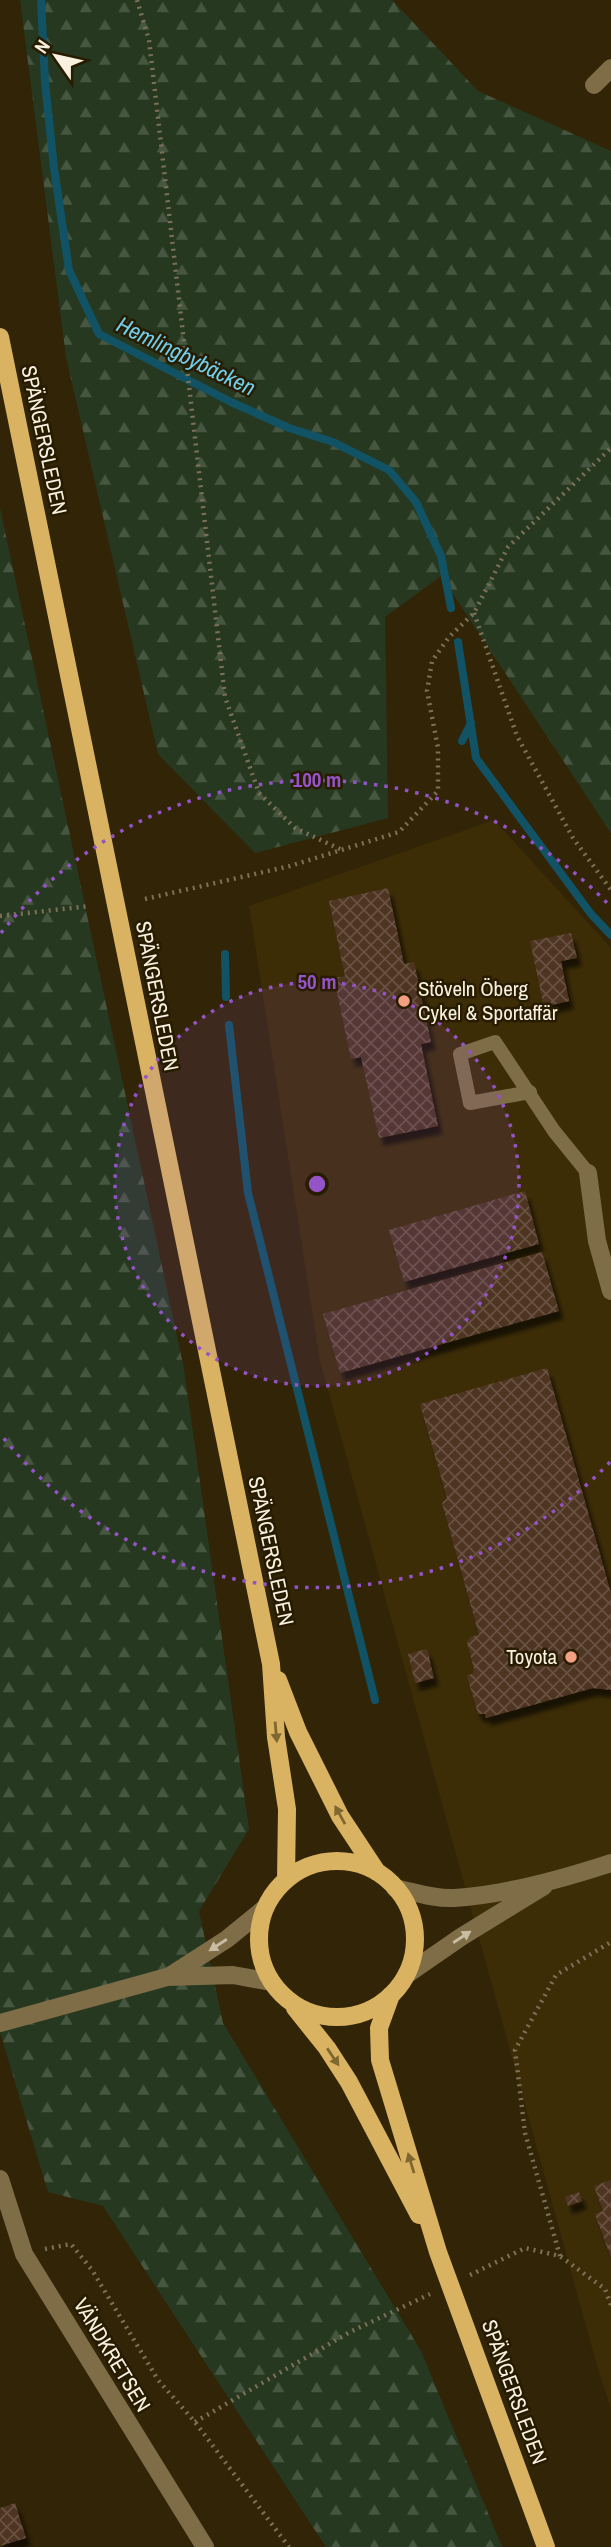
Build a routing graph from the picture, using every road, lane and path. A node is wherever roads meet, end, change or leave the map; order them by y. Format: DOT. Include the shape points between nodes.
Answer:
graph roads {
  1 [pos="137,0"];
  2 [pos="611,68"];
  3 [pos="594,85"];
  4 [pos="0,337"];
  5 [pos="611,448"];
  6 [pos="474,613"];
  7 [pos="342,850"];
  8 [pos="611,890"];
  9 [pos="145,900"];
  10 [pos="90,906"];
  11 [pos="0,916"];
  12 [pos="530,1092"];
  13 [pos="588,1173"];
  14 [pos="611,1291"];
  15 [pos="271,1664"];
  16 [pos="611,1863"];
  17 [pos="377,1872"];
  18 [pos="286,1880"];
  19 [pos="552,1882"];
  20 [pos="395,1888"];
  21 [pos="265,1908"];
  22 [pos="611,1942"];
  23 [pos="406,1975"];
  24 [pos="167,1977"];
  25 [pos="271,1982"];
  26 [pos="391,1995"];
  27 [pos="291,2003"];
  28 [pos="0,2023"];
  29 [pos="0,2179"];
  30 [pos="525,2248"];
  31 [pos="439,2252"];
  32 [pos="24,2254"];
  33 [pos="561,2256"];
  34 [pos="611,2305"];
  35 [pos="350,2332"];
  36 [pos="195,2423"];
  37 [pos="205,2547"];
  38 [pos="289,2547"];
  39 [pos="546,2547"];
  1 -- 7 [label="path" via="149,40 225,697 259,793 295,828"];
  2 -- 3 [label="street"];
  4 -- 15 [label="main road, SPÄNGERSLEDEN"];
  5 -- 6 [label="path" via="508,547"];
  6 -- 7 [label="path" via="432,661 427,691 438,748 438,791 399,831"];
  6 -- 8 [label="path" via="517,736 573,838"];
  7 -- 9 [label="path"];
  10 -- 11 [label="path"];
  12 -- 12 [label="lane" via="495,1042 460,1054 470,1103"];
  12 -- 13 [label="lane"];
  13 -- 14 [label="street" via="597,1241"];
  17 -- 15 [label="main road, SPÄNGERSLEDEN, one-way" via="340,1816 298,1732"];
  15 -- 18 [label="main road, SPÄNGERSLEDEN, one-way" via="287,1809"];
  16 -- 19 [label="street"];
  17 -- 18 [label="main road, SPÄNGERSLEDEN" via="354,1863 330,1861 307,1867"];
  17 -- 20 [label="main road, SPÄNGERSLEDEN"];
  18 -- 21 [label="main road, SPÄNGERSLEDEN"];
  19 -- 20 [label="street" via="452,1898"];
  23 -- 19 [label="street, one-way"];
  20 -- 23 [label="main road, SPÄNGERSLEDEN" via="408,1907 414,1930 414,1953"];
  21 -- 24 [label="street, one-way"];
  21 -- 25 [label="main road, SPÄNGERSLEDEN" via="258,1933 261,1959"];
  22 -- 33 [label="path" via="556,1975 515,2050 525,2133"];
  23 -- 26 [label="main road, SPÄNGERSLEDEN"];
  24 -- 25 [label="street" via="233,1975"];
  24 -- 28 [label="street"];
  25 -- 27 [label="main road, SPÄNGERSLEDEN"];
  26 -- 27 [label="main road, SPÄNGERSLEDEN" via="369,2011 343,2017 316,2015"];
  31 -- 26 [label="main road, SPÄNGERSLEDEN, one-way" via="380,2060 379,2028"];
  27 -- 31 [label="main road, SPÄNGERSLEDEN, one-way" via="349,2082"];
  29 -- 32 [label="street, VÄNDKRETSEN"];
  30 -- 33 [label="path"];
  31 -- 39 [label="main road, SPÄNGERSLEDEN"];
  32 -- 36 [label="path" via="71,2244 92,2270 158,2380"];
  32 -- 37 [label="street, VÄNDKRETSEN"];
  33 -- 34 [label="path" via="604,2289"];
  35 -- 36 [label="path"];
  36 -- 38 [label="path"];
}
